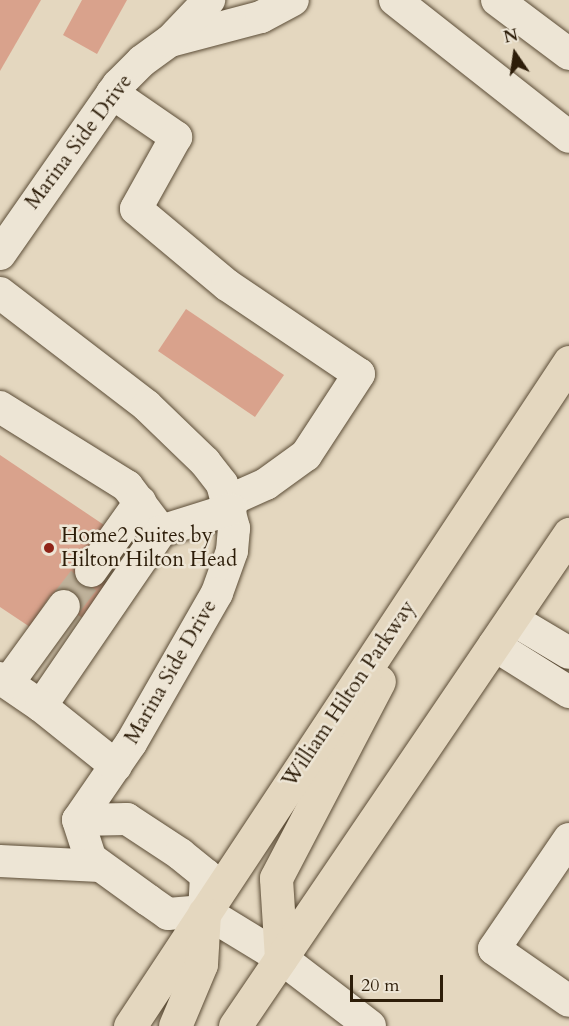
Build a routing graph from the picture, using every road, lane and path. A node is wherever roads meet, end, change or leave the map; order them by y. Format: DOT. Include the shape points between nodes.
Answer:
graph roads {
  1 [pos="209,0"];
  2 [pos="293,0"];
  3 [pos="394,0"];
  4 [pos="497,0"];
  5 [pos="170,41"];
  6 [pos="569,54"];
  7 [pos="112,93"];
  8 [pos="569,137"];
  9 [pos="0,254"];
  10 [pos="0,293"];
  11 [pos="569,362"];
  12 [pos="0,407"];
  13 [pos="140,502"];
  14 [pos="230,505"];
  15 [pos="569,511"];
  16 [pos="464,520"];
  17 [pos="161,531"];
  18 [pos="569,534"];
  19 [pos="91,571"];
  20 [pos="532,587"];
  21 [pos="64,606"];
  22 [pos="503,632"];
  23 [pos="569,653"];
  24 [pos="4,681"];
  25 [pos="569,692"];
  26 [pos="41,706"];
  27 [pos="116,766"];
  28 [pos="78,820"];
  29 [pos="569,839"];
  30 [pos="0,861"];
  31 [pos="100,866"];
  32 [pos="204,911"];
  33 [pos="281,958"];
  34 [pos="569,1001"];
  35 [pos="130,1026"];
  36 [pos="175,1026"];
  37 [pos="235,1026"];
  38 [pos="370,1026"];
  1 -- 5 [label="street, Marina Side Drive"];
  2 -- 5 [label="street, Marina Side Drive" via="251,21"];
  3 -- 8 [label="street"];
  4 -- 6 [label="street"];
  5 -- 7 [label="street, Marina Side Drive" via="142,61"];
  7 -- 9 [label="street, Marina Side Drive"];
  7 -- 14 [label="street" via="176,137 136,209 227,285 359,374 306,455"];
  10 -- 14 [label="street, Marina Side Drive" via="147,406 205,462 222,484"];
  11 -- 16 [label="highway, William Hilton Parkway"];
  12 -- 13 [label="street" via="127,486"];
  13 -- 17 [label="street"];
  13 -- 19 [label="street"];
  14 -- 17 [label="street"];
  14 -- 27 [label="street, Marina Side Drive" via="232,551 217,593"];
  15 -- 20 [label="highway"];
  16 -- 32 [label="highway, William Hilton Parkway"];
  16 -- 33 [label="highway" via="276,878"];
  17 -- 26 [label="street"];
  18 -- 20 [label="highway"];
  20 -- 22 [label="highway"];
  21 -- 24 [label="street"];
  22 -- 23 [label="street"];
  22 -- 25 [label="street"];
  22 -- 33 [label="highway"];
  24 -- 26 [label="street"];
  26 -- 27 [label="street"];
  27 -- 28 [label="street, Marina Side Drive"];
  28 -- 31 [label="street" via="90,858"];
  28 -- 32 [label="street" via="127,819 180,854 206,875"];
  29 -- 34 [label="street" via="494,949"];
  30 -- 31 [label="street"];
  31 -- 32 [label="street" via="168,914"];
  32 -- 33 [label="street"];
  32 -- 35 [label="highway, William Hilton Parkway"];
  32 -- 36 [label="highway" via="201,964"];
  33 -- 37 [label="highway"];
  33 -- 38 [label="street"];
}
